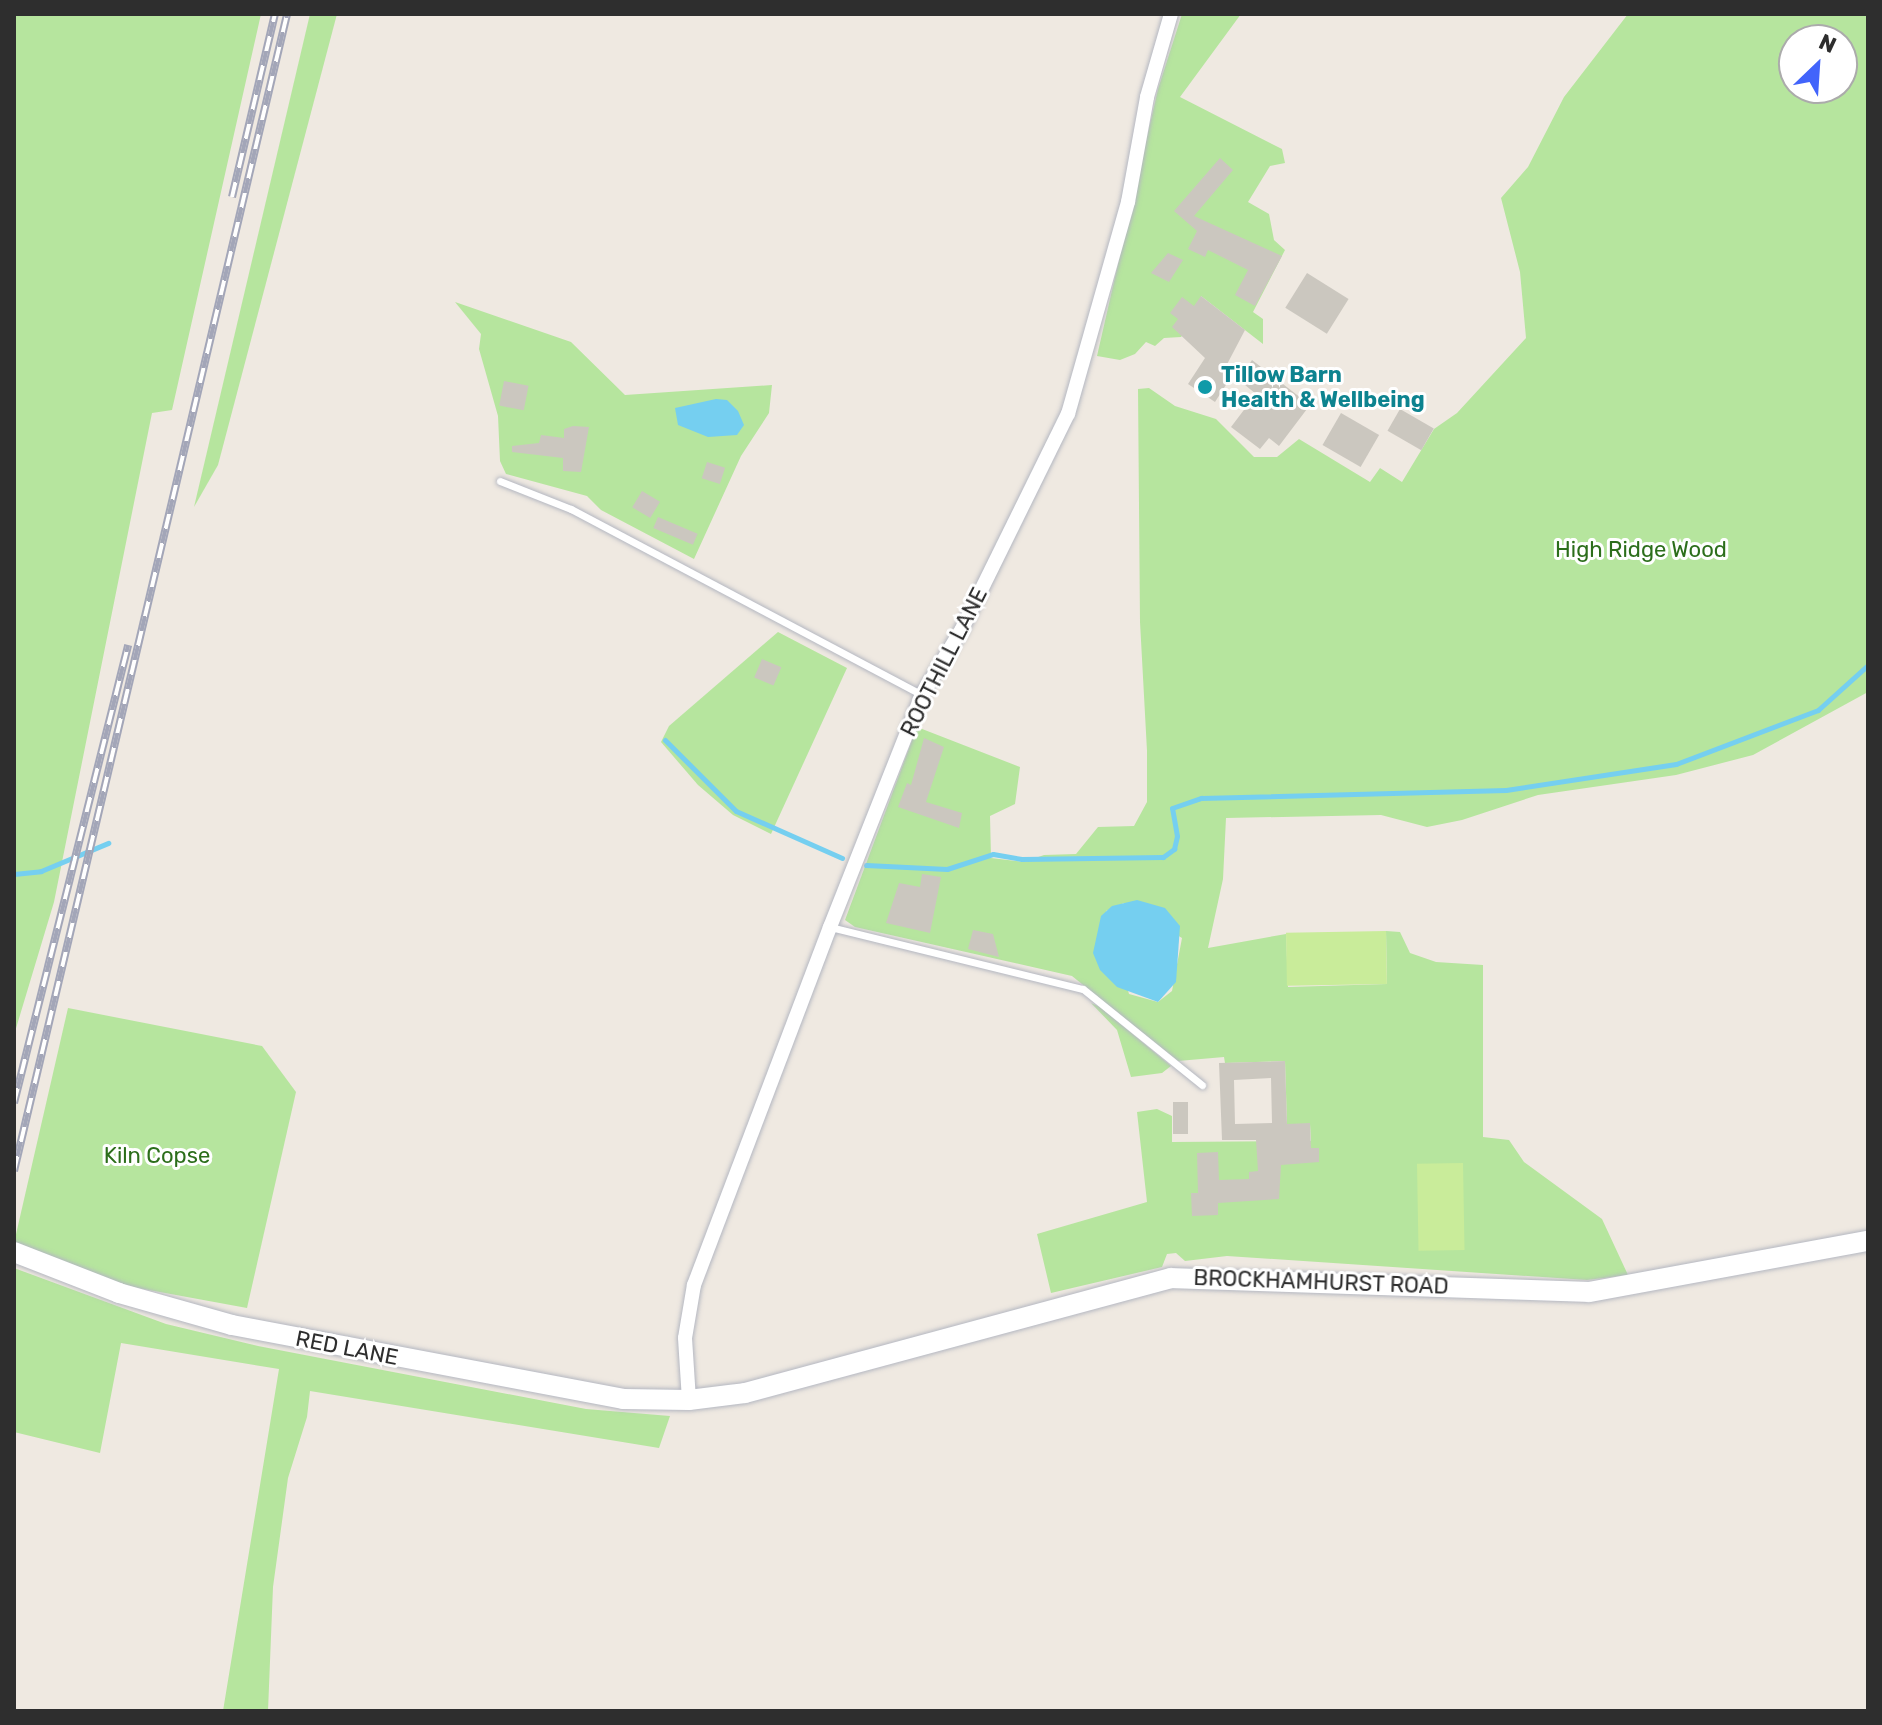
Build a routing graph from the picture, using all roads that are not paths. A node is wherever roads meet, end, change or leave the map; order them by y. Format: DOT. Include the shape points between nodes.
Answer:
graph roads {
  1 [pos="1171,14"];
  2 [pos="500,481"];
  3 [pos="922,695"];
  4 [pos="830,927"];
  5 [pos="1202,1085"];
  6 [pos="1868,1241"];
  7 [pos="16,1253"];
  8 [pos="689,1400"];
  1 -- 3 [label="street, ROOTHILL LANE" via="1147,97 1128,202 1068,414 962,629"];
  2 -- 3 [label="lane" via="571,509"];
  3 -- 4 [label="street, ROOTHILL LANE"];
  4 -- 5 [label="lane" via="1083,989"];
  4 -- 8 [label="street, ROOTHILL LANE" via="694,1285 685,1338"];
  6 -- 8 [label="street, BROCKHAMHURST ROAD" via="1589,1292 1171,1278 745,1393"];
  7 -- 8 [label="street, RED LANE" via="119,1293 232,1325 623,1399"];
}
